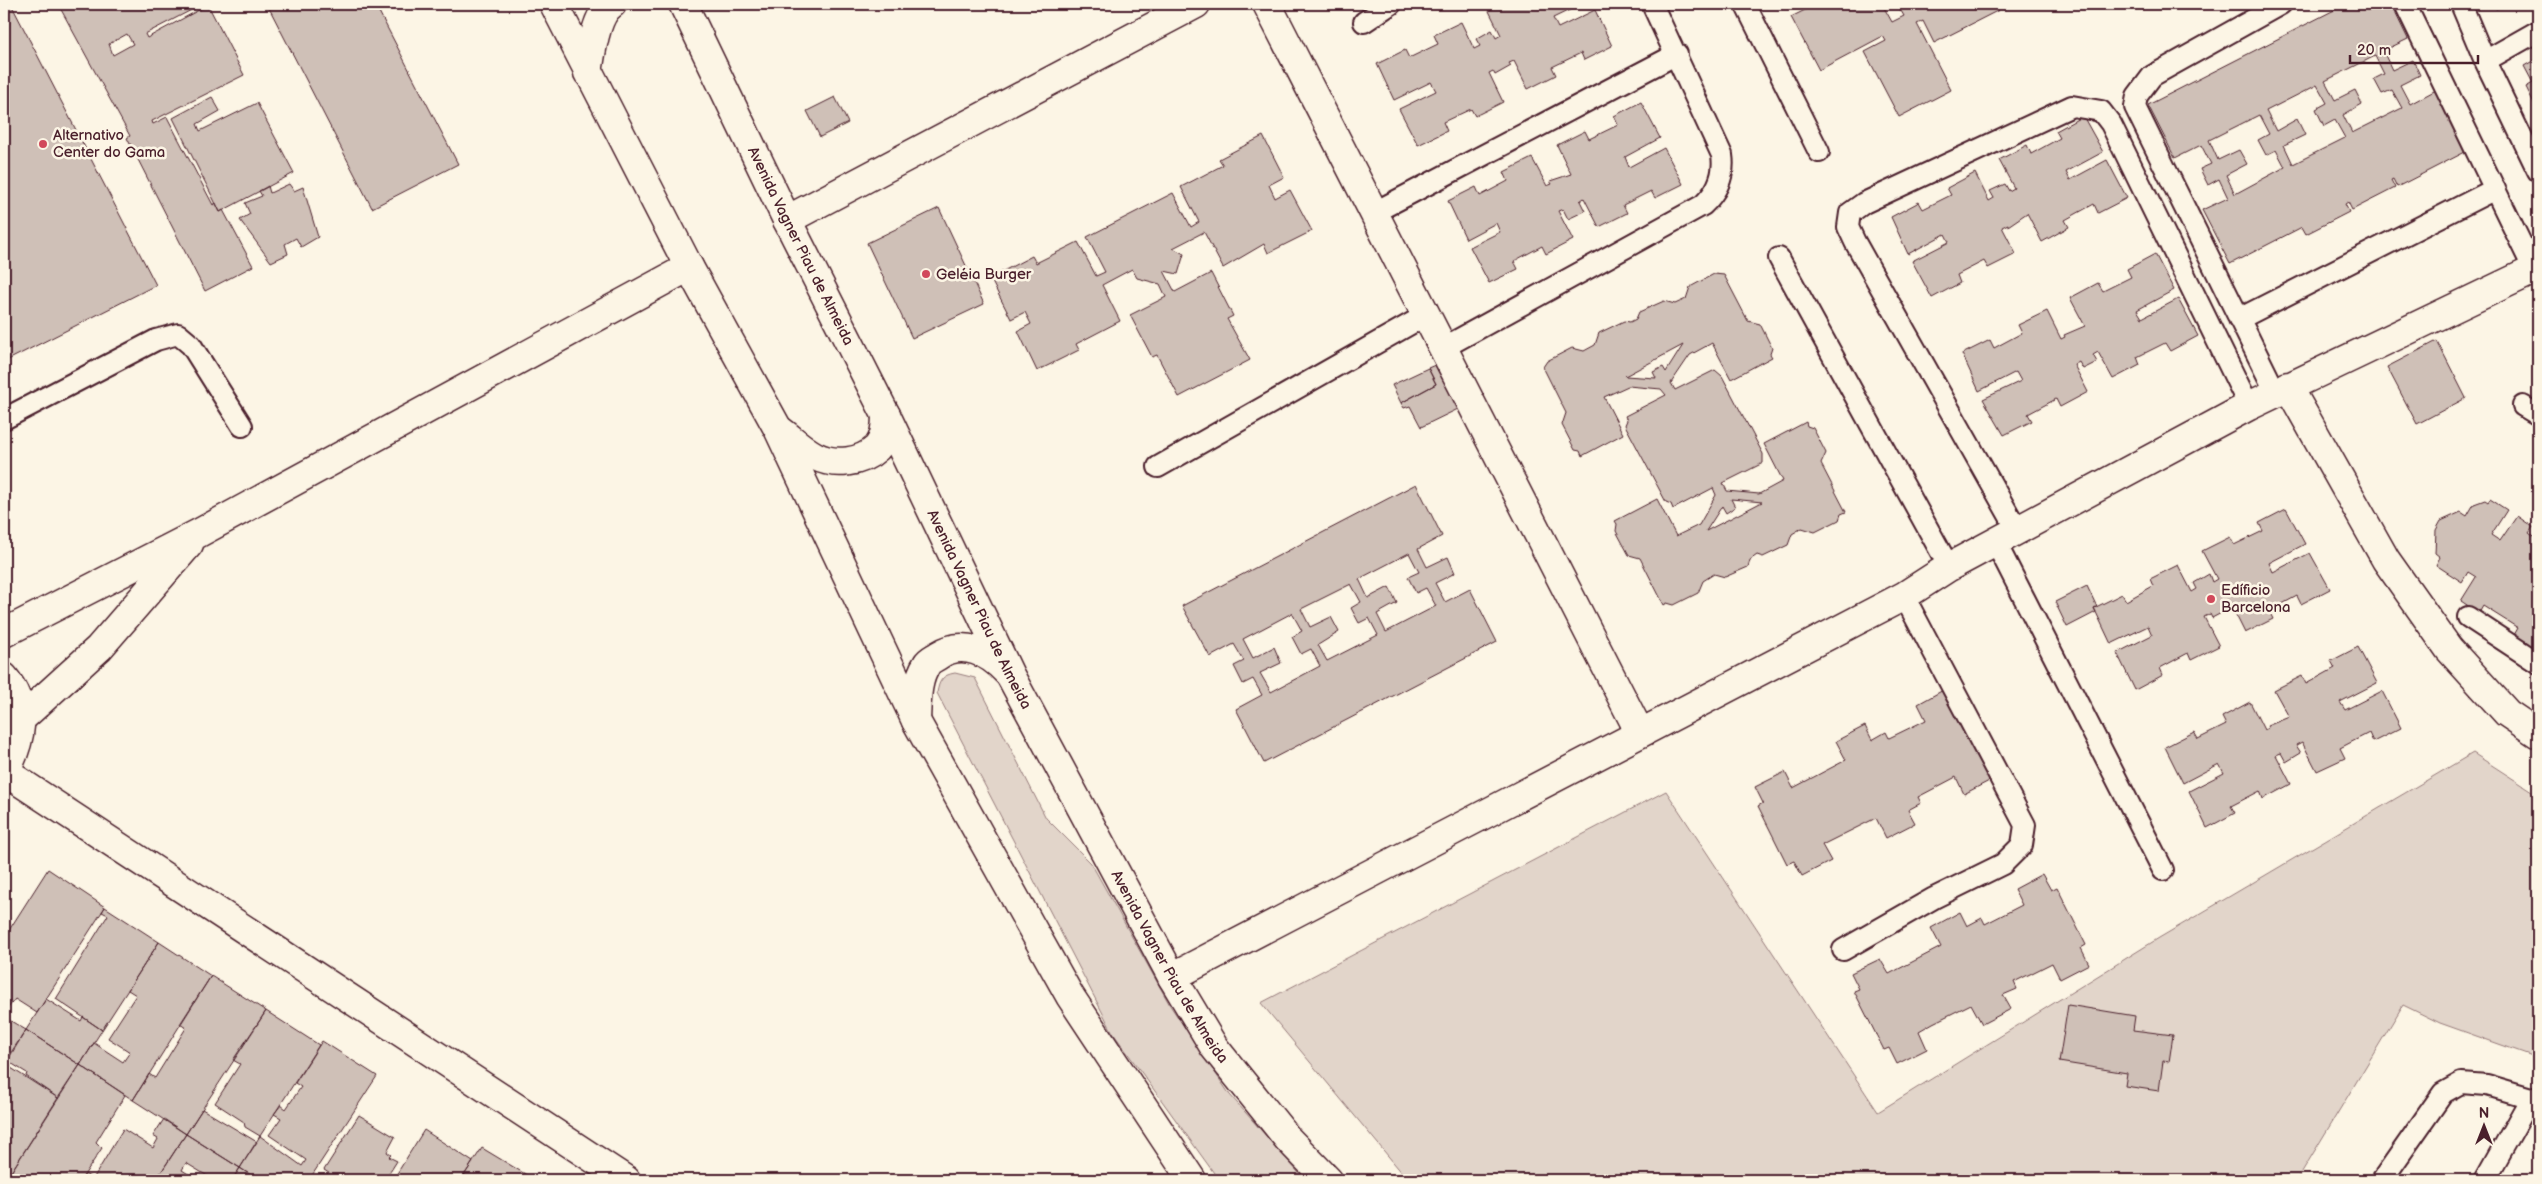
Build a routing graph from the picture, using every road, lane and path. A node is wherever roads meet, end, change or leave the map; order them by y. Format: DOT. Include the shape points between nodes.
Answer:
graph roads {
  1 [pos="554,4"];
  2 [pos="612,4"];
  3 [pos="667,4"];
  4 [pos="683,4"];
  5 [pos="1196,4"];
  6 [pos="1266,4"];
  7 [pos="1391,4"];
  8 [pos="1652,4"];
  9 [pos="1745,4"];
  10 [pos="2281,4"];
  11 [pos="2405,4"];
  12 [pos="2461,4"];
  13 [pos="1364,22"];
  14 [pos="2538,30"];
  15 [pos="698,32"];
  16 [pos="1677,54"];
  17 [pos="2485,60"];
  18 [pos="588,73"];
  19 [pos="1819,152"];
  20 [pos="2538,172"];
  21 [pos="2495,189"];
  22 [pos="1373,212"];
  23 [pos="786,220"];
  24 [pos="1778,258"];
  25 [pos="690,267"];
  26 [pos="2536,269"];
  27 [pos="1426,315"];
  28 [pos="2239,319"];
  29 [pos="1443,348"];
  30 [pos="2282,390"];
  31 [pos="2249,406"];
  32 [pos="886,415"];
  33 [pos="4,419"];
  34 [pos="242,426"];
  35 [pos="778,429"];
  36 [pos="1158,467"];
  37 [pos="199,533"];
  38 [pos="2007,537"];
  39 [pos="1950,567"];
  40 [pos="1904,596"];
  41 [pos="2468,617"];
  42 [pos="4,633"];
  43 [pos="2538,663"];
  44 [pos="1010,675"];
  45 [pos="4,677"];
  46 [pos="21,719"];
  47 [pos="916,721"];
  48 [pos="1640,734"];
  49 [pos="2538,734"];
  50 [pos="4,774"];
  51 [pos="2163,870"];
  52 [pos="1843,950"];
  53 [pos="1172,977"];
  54 [pos="2535,1098"];
  55 [pos="626,1180"];
  56 [pos="1192,1180"];
  57 [pos="1328,1180"];
  58 [pos="2382,1180"];
  59 [pos="2485,1180"];
  1 -- 18 [label="street"];
  2 -- 18 [label="street" via="593,39"];
  3 -- 15 [label="street"];
  4 -- 15 [label="street, Avenida Vagner Piau de Almeida"];
  5 -- 23 [label="street"];
  6 -- 22 [label="street"];
  7 -- 13 [label="lane"];
  8 -- 16 [label="lane"];
  9 -- 19 [label="lane"];
  10 -- 28 [label="lane" via="2152,76 2137,96 2135,106"];
  11 -- 21 [label="lane"];
  12 -- 17 [label="lane"];
  14 -- 17 [label="lane"];
  15 -- 23 [label="street, Avenida Vagner Piau de Almeida"];
  16 -- 22 [label="lane"];
  16 -- 29 [label="lane" via="1722,155 1724,167 1715,194 1703,206"];
  17 -- 20 [label="lane"];
  18 -- 25 [label="street"];
  21 -- 26 [label="lane"];
  21 -- 28 [label="lane"];
  22 -- 27 [label="street"];
  23 -- 32 [label="street, Avenida Vagner Piau de Almeida"];
  24 -- 39 [label="lane"];
  25 -- 35 [label="street"];
  25 -- 37 [label="street"];
  26 -- 30 [label="street"];
  27 -- 29 [label="street"];
  27 -- 36 [label="lane"];
  28 -- 30 [label="lane"];
  29 -- 48 [label="street"];
  30 -- 31 [label="street"];
  30 -- 49 [label="street" via="2386,560 2443,641 2507,713"];
  31 -- 38 [label="street"];
  31 -- 38 [label="lane" via="2111,124 2101,112 2072,106 1864,203 1850,213 1848,227"];
  32 -- 35 [label="street" via="885,432 878,447 860,458 838,464 815,456"];
  32 -- 44 [label="street, Avenida Vagner Piau de Almeida"];
  33 -- 34 [label="lane" via="156,340 178,334 191,345"];
  35 -- 47 [label="street"];
  37 -- 42 [label="street"];
  37 -- 46 [label="street" via="100,648"];
  38 -- 39 [label="street"];
  38 -- 51 [label="lane"];
  39 -- 40 [label="street"];
  40 -- 48 [label="street"];
  40 -- 52 [label="lane" via="2025,825 2022,845 2003,864 1934,898"];
  41 -- 43 [label="lane"];
  44 -- 47 [label="street" via="997,661 974,649 949,649 927,663 917,687"];
  44 -- 53 [label="street, Avenida Vagner Piau de Almeida"];
  45 -- 46 [label="street" via="17,700"];
  46 -- 50 [label="street" via="21,734"];
  47 -- 56 [label="street" via="1070,996"];
  48 -- 53 [label="street"];
  50 -- 55 [label="street"];
  53 -- 57 [label="street, Avenida Vagner Piau de Almeida" via="1214,1047 1288,1138"];
  54 -- 58 [label="lane" via="2487,1085 2461,1083 2443,1093"];
  54 -- 59 [label="lane"];
}
